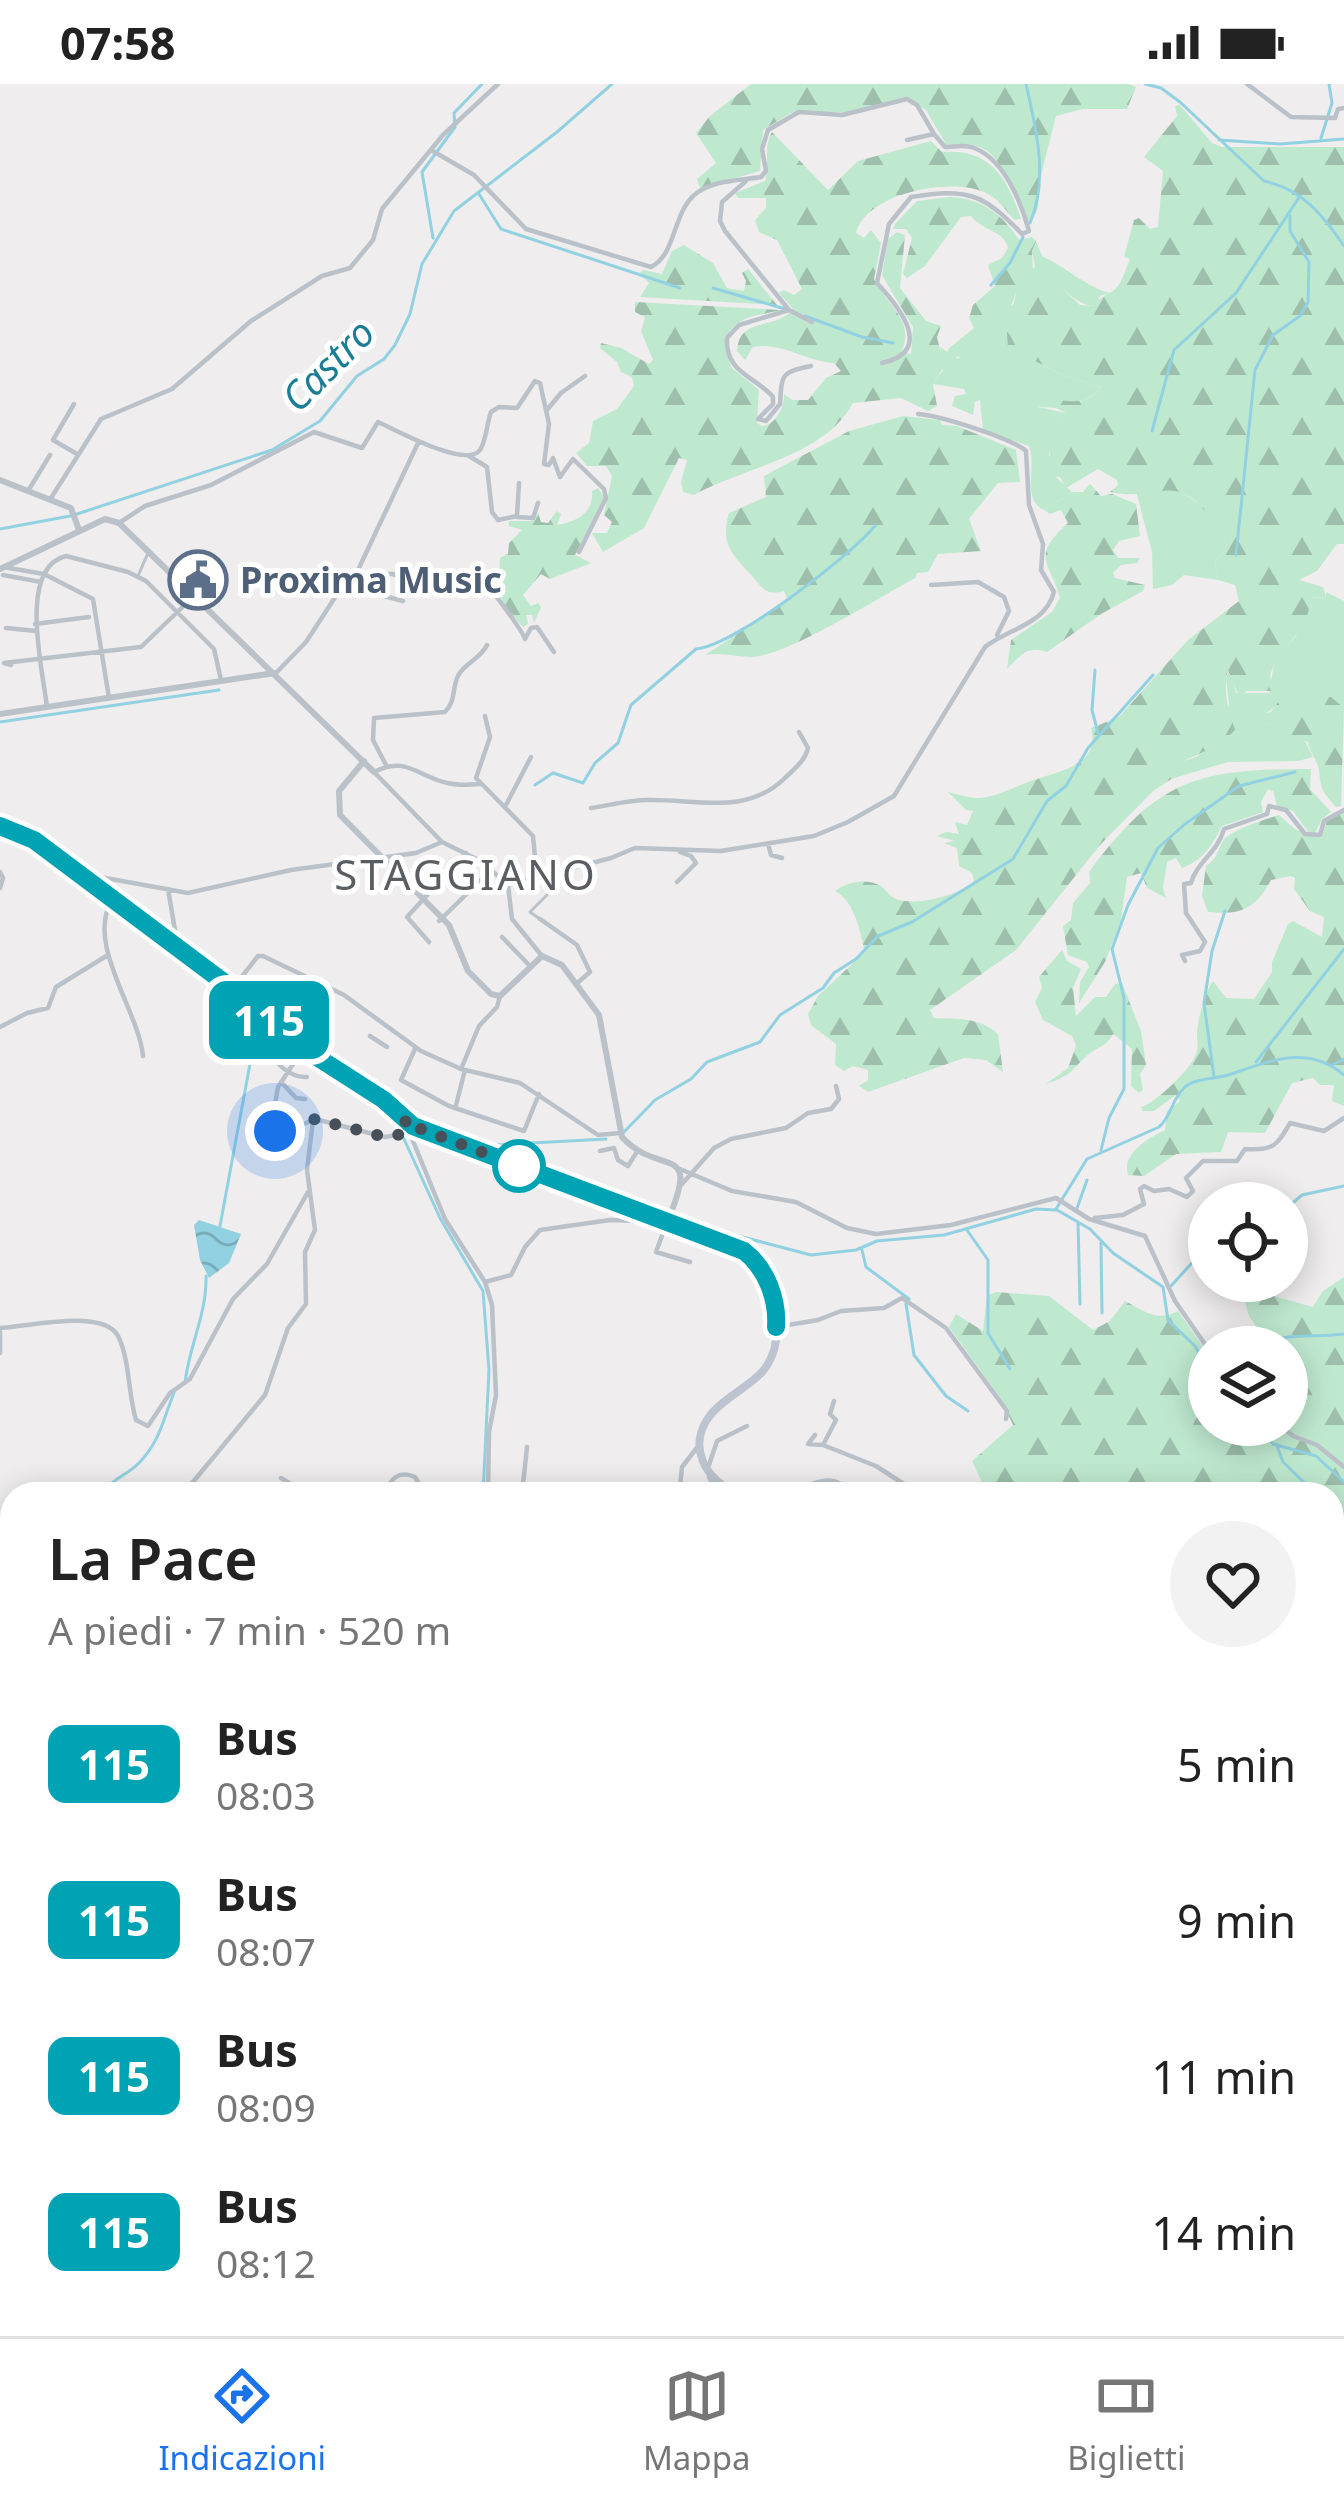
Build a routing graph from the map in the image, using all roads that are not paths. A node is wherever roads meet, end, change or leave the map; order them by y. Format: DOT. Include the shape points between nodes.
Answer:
graph roads {
  1 [pos="498,84"];
  2 [pos="1247,84"];
  3 [pos="1344,108"];
  4 [pos="934,134"];
  5 [pos="907,140"];
  6 [pos="434,152"];
  7 [pos="748,179"];
  8 [pos="789,310"];
  9 [pos="812,322"];
  10 [pos="882,363"];
  11 [pos="811,366"];
  12 [pos="585,376"];
  13 [pos="74,404"];
  14 [pos="547,410"];
  15 [pos="919,414"];
  16 [pos="419,441"];
  17 [pos="77,454"];
  18 [pos="50,455"];
  19 [pos="467,456"];
  20 [pos="0,480"];
  21 [pos="519,483"];
  22 [pos="28,491"];
  23 [pos="52,498"];
  24 [pos="538,502"];
  25 [pos="517,517"];
  26 [pos="119,524"];
  27 [pos="79,530"];
  28 [pos="148,551"];
  29 [pos="579,552"];
  30 [pos="18,563"];
  31 [pos="2,570"];
  32 [pos="355,574"];
  33 [pos="138,576"];
  34 [pos="366,576"];
  35 [pos="42,578"];
  36 [pos="931,585"];
  37 [pos="195,595"];
  38 [pos="403,601"];
  39 [pos="178,614"];
  40 [pos="89,617"];
  41 [pos="6,628"];
  42 [pos="36,628"];
  43 [pos="990,643"];
  44 [pos="488,645"];
  45 [pos="103,652"];
  46 [pos="554,652"];
  47 [pos="41,661"];
  48 [pos="11,665"];
  49 [pos="275,673"];
  50 [pos="221,682"];
  51 [pos="110,698"];
  52 [pos="47,707"];
  53 [pos="0,714"];
  54 [pos="485,716"];
  55 [pos="799,732"];
  56 [pos="355,751"];
  57 [pos="531,757"];
  58 [pos="365,762"];
  59 [pos="386,765"];
  60 [pos="356,771"];
  61 [pos="374,772"];
  62 [pos="481,784"];
  63 [pos="505,806"];
  64 [pos="591,808"];
  65 [pos="1344,810"];
  66 [pos="0,826"];
  67 [pos="442,842"];
  68 [pos="768,844"];
  69 [pos="669,850"];
  70 [pos="466,853"];
  71 [pos="382,857"];
  72 [pos="782,858"];
  73 [pos="493,869"];
  74 [pos="0,872"];
  75 [pos="78,873"];
  76 [pos="537,879"];
  77 [pos="677,882"];
  78 [pos="508,885"];
  79 [pos="167,887"];
  80 [pos="0,888"];
  81 [pos="549,893"];
  82 [pos="423,898"];
  83 [pos="109,904"];
  84 [pos="441,919"];
  85 [pos="540,919"];
  86 [pos="502,937"];
  87 [pos="429,941"];
  88 [pos="175,948"];
  89 [pos="108,955"];
  90 [pos="542,956"];
  91 [pos="1185,962"];
  92 [pos="530,966"];
  93 [pos="576,984"];
  94 [pos="232,992"];
  95 [pos="500,997"];
  96 [pos="222,1006"];
  97 [pos="0,1028"];
  98 [pos="388,1029"];
  99 [pos="370,1036"];
  100 [pos="380,1042"];
  101 [pos="387,1047"];
  102 [pos="416,1048"];
  103 [pos="211,1049"];
  104 [pos="268,1052"];
  105 [pos="302,1052"];
  106 [pos="143,1056"];
  107 [pos="207,1060"];
  108 [pos="463,1070"];
  109 [pos="288,1071"];
  110 [pos="307,1077"];
  111 [pos="280,1082"];
  112 [pos="836,1086"];
  113 [pos="266,1092"];
  114 [pos="275,1094"];
  115 [pos="539,1094"];
  116 [pos="305,1099"];
  117 [pos="455,1107"];
  118 [pos="401,1115"];
  119 [pos="1344,1118"];
  120 [pos="313,1120"];
  121 [pos="620,1133"];
  122 [pos="281,1134"];
  123 [pos="405,1134"];
  124 [pos="638,1150"];
  125 [pos="600,1151"];
  126 [pos="271,1152"];
  127 [pos="680,1169"];
  128 [pos="689,1174"];
  129 [pos="682,1184"];
  130 [pos="308,1192"];
  131 [pos="669,1218"];
  132 [pos="1089,1219"];
  133 [pos="690,1262"];
  134 [pos="485,1282"];
  135 [pos="1192,1326"];
  136 [pos="776,1327"];
  137 [pos="0,1330"];
  138 [pos="0,1353"];
  139 [pos="834,1401"];
  140 [pos="1006,1419"];
  141 [pos="747,1426"];
  142 [pos="815,1435"];
  143 [pos="1308,1442"];
  144 [pos="823,1444"];
  145 [pos="699,1445"];
  146 [pos="527,1447"];
  147 [pos="1344,1467"];
  148 [pos="709,1475"];
  149 [pos="281,1478"];
  150 [pos="192,1482"];
  151 [pos="285,1482"];
  152 [pos="391,1482"];
  153 [pos="418,1482"];
  154 [pos="489,1482"];
  155 [pos="523,1482"];
  156 [pos="680,1482"];
  157 [pos="712,1482"];
  158 [pos="716,1482"];
  159 [pos="901,1482"];
  1 -- 6 [label="street"];
  2 -- 3 [label="street" via="1291,117 1335,118"];
  4 -- 5 [label="street"];
  4 -- 7 [label="street" via="907,99 842,115 799,112 768,130 766,171"];
  4 -- 10 [label="street" via="944,147 980,149 1018,197 1029,230 1022,234 987,200 965,193 911,197 889,224 878,283 910,334 900,359"];
  6 -- 7 [label="street" via="526,229 651,267 697,193"];
  6 -- 17 [label="street" via="382,209 373,241 350,268 322,276 251,321 172,388 101,419"];
  7 -- 8 [label="street" via="722,202 721,226"];
  8 -- 9 [label="street"];
  8 -- 11 [label="street" via="739,325 727,338 730,360 773,397 758,419 766,421 780,404 786,374"];
  12 -- 14 [label="street"];
  13 -- 17 [label="street" via="53,440"];
  14 -- 19 [label="street" via="540,383 531,383 517,408 493,410 481,448"];
  14 -- 29 [label="street" via="544,464 556,460 560,477 573,459 604,489"];
  15 -- 43 [label="street" via="1027,451 1041,570 1054,592 1039,618"];
  16 -- 19 [label="street"];
  16 -- 26 [label="street" via="374,423 362,448 314,431"];
  16 -- 32 [label="street"];
  17 -- 23 [label="street"];
  18 -- 22 [label="street"];
  19 -- 25 [label="street" via="487,467 494,518"];
  20 -- 22 [label="street"];
  21 -- 25 [label="street"];
  22 -- 23 [label="street"];
  23 -- 27 [label="street" via="71,508"];
  24 -- 25 [label="street" via="532,518"];
  26 -- 27 [label="street" via="105,519"];
  26 -- 28 [label="street"];
  27 -- 30 [label="street"];
  28 -- 33 [label="street"];
  28 -- 37 [label="street"];
  30 -- 31 [label="street"];
  30 -- 35 [label="street"];
  31 -- 35 [label="street"];
  32 -- 34 [label="street"];
  32 -- 49 [label="street"];
  33 -- 35 [label="street" via="66,556"];
  33 -- 39 [label="street"];
  34 -- 38 [label="street" via="369,592"];
  34 -- 46 [label="street" via="393,574 447,589 482,575 525,639 537,627"];
  35 -- 42 [label="street"];
  35 -- 45 [label="street" via="93,599"];
  36 -- 43 [label="street" via="978,581 1004,597 1007,619"];
  37 -- 39 [label="street"];
  37 -- 49 [label="street"];
  39 -- 45 [label="street" via="145,646"];
  39 -- 50 [label="street" via="218,654"];
  40 -- 42 [label="street"];
  41 -- 42 [label="street"];
  42 -- 47 [label="street"];
  43 -- 68 [label="street" via="894,796 826,832"];
  44 -- 59 [label="street" via="457,678 445,712 374,718"];
  45 -- 47 [label="street"];
  45 -- 51 [label="street"];
  47 -- 48 [label="street"];
  47 -- 52 [label="street"];
  49 -- 50 [label="street"];
  49 -- 56 [label="street"];
  50 -- 51 [label="street"];
  51 -- 52 [label="street"];
  52 -- 53 [label="street"];
  54 -- 62 [label="street" via="490,737 477,767"];
  55 -- 64 [label="street" via="807,757 759,796 720,805 654,800"];
  56 -- 58 [label="street"];
  56 -- 60 [label="street"];
  57 -- 63 [label="street"];
  58 -- 60 [label="street"];
  58 -- 61 [label="street"];
  59 -- 61 [label="street"];
  59 -- 62 [label="street" via="455,785"];
  60 -- 61 [label="street"];
  60 -- 71 [label="street" via="339,791 338,808"];
  61 -- 67 [label="street"];
  62 -- 63 [label="street"];
  63 -- 76 [label="street" via="533,836"];
  65 -- 91 [label="street" via="1324,821 1320,836 1269,806 1260,820 1224,829 1184,884 1186,914 1205,942 1182,955"];
  66 -- 75 [label="main road"];
  67 -- 70 [label="street"];
  67 -- 71 [label="street"];
  68 -- 69 [label="street"];
  68 -- 72 [label="street"];
  69 -- 76 [label="street" via="635,848"];
  69 -- 77 [label="street" via="699,860"];
  70 -- 73 [label="street"];
  70 -- 82 [label="street"];
  71 -- 79 [label="street" via="188,892"];
  71 -- 82 [label="street"];
  73 -- 78 [label="street"];
  73 -- 84 [label="street"];
  74 -- 80 [label="street"];
  75 -- 79 [label="street"];
  75 -- 83 [label="main road"];
  76 -- 78 [label="street"];
  78 -- 90 [label="street" via="512,919"];
  79 -- 88 [label="street"];
  81 -- 85 [label="street" via="530,912"];
  82 -- 84 [label="street"];
  82 -- 87 [label="street" via="406,917"];
  83 -- 88 [label="main road"];
  83 -- 89 [label="street"];
  84 -- 95 [label="street" via="468,971"];
  85 -- 93 [label="street" via="577,945 590,972"];
  86 -- 92 [label="street"];
  88 -- 94 [label="main road"];
  89 -- 97 [label="street" via="56,987 48,1008"];
  89 -- 106 [label="street" via="140,1029"];
  90 -- 92 [label="street"];
  90 -- 93 [label="street" via="559,961"];
  92 -- 95 [label="street"];
  93 -- 121 [label="street" via="604,1026"];
  94 -- 96 [label="street"];
  94 -- 98 [label="street" via="263,956 344,995"];
  94 -- 105 [label="main road"];
  95 -- 108 [label="street"];
  96 -- 103 [label="street"];
  96 -- 103 [label="street" via="240,1015 232,1053"];
  98 -- 100 [label="street"];
  98 -- 102 [label="street"];
  99 -- 100 [label="street"];
  100 -- 101 [label="street"];
  102 -- 108 [label="street"];
  102 -- 117 [label="street" via="401,1080"];
  103 -- 107 [label="street"];
  104 -- 109 [label="street"];
  105 -- 109 [label="street"];
  105 -- 118 [label="main road"];
  108 -- 115 [label="street"];
  108 -- 117 [label="street"];
  109 -- 110 [label="street"];
  109 -- 111 [label="street"];
  111 -- 114 [label="street"];
  111 -- 116 [label="street"];
  112 -- 128 [label="street" via="831,1109 764,1135 730,1138"];
  113 -- 114 [label="street"];
  114 -- 122 [label="street" via="271,1126"];
  115 -- 117 [label="street" via="524,1131"];
  115 -- 121 [label="street" via="598,1135"];
  118 -- 123 [label="street"];
  118 -- 131 [label="main road"];
  119 -- 132 [label="street" via="1324,1130 1290,1123 1270,1150 1203,1161 1186,1178 1193,1191 1187,1197 1144,1186 1144,1204"];
  120 -- 122 [label="street"];
  120 -- 123 [label="street"];
  120 -- 130 [label="street"];
  121 -- 124 [label="street"];
  122 -- 126 [label="street"];
  123 -- 134 [label="street"];
  124 -- 125 [label="street" via="628,1166 614,1148"];
  124 -- 127 [label="street"];
  127 -- 128 [label="street"];
  127 -- 129 [label="street"];
  128 -- 129 [label="street"];
  128 -- 132 [label="street" via="796,1202 876,1234 952,1225 1056,1198"];
  129 -- 131 [label="street"];
  130 -- 137 [label="street" via="268,1264 233,1299 190,1378 148,1426 136,1420 109,1325 73,1320"];
  130 -- 150 [label="street" via="315,1230 305,1252 306,1304 288,1328 265,1395"];
  131 -- 133 [label="street" via="656,1252"];
  131 -- 134 [label="street" via="545,1228 511,1275"];
  131 -- 136 [label="main road" via="751,1255 772,1294"];
  132 -- 135 [label="street" via="1145,1236"];
  134 -- 154 [label="street" via="496,1372"];
  136 -- 140 [label="street" via="902,1298 946,1328"];
  136 -- 145 [label="main road" via="764,1370 711,1414"];
  137 -- 138 [label="street"];
  139 -- 144 [label="street" via="836,1420"];
  141 -- 148 [label="street" via="717,1441"];
  142 -- 144 [label="street" via="808,1444"];
  143 -- 147 [label="street"];
  144 -- 159 [label="street"];
  145 -- 148 [label="main road"];
  145 -- 156 [label="street"];
  146 -- 155 [label="street"];
  148 -- 157 [label="street"];
  148 -- 158 [label="main road"];
  149 -- 151 [label="street"];
  152 -- 153 [label="street" via="402,1474"];
}
